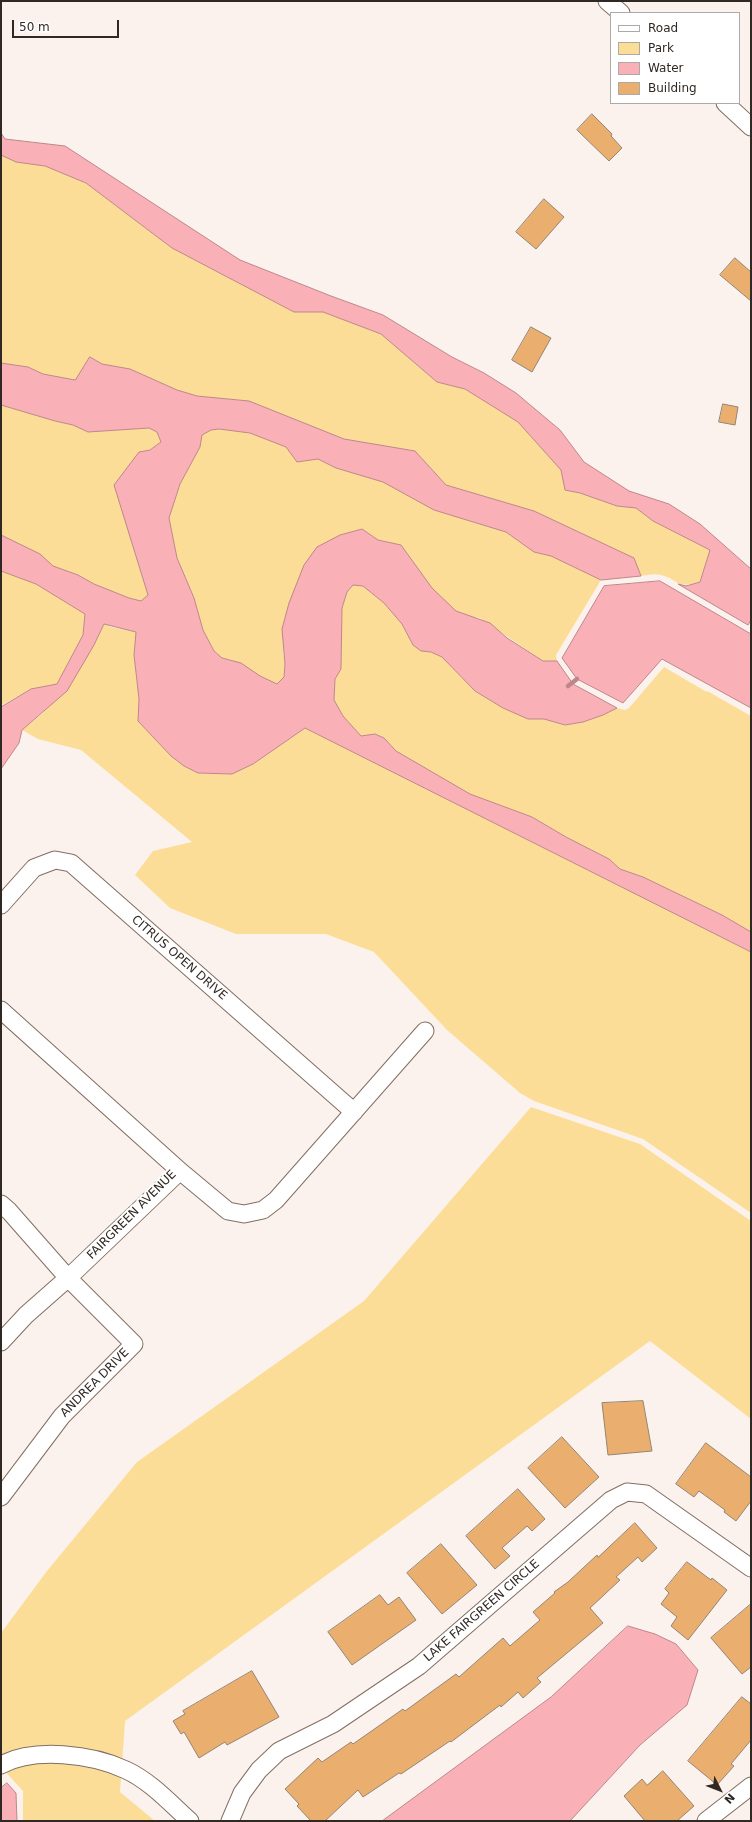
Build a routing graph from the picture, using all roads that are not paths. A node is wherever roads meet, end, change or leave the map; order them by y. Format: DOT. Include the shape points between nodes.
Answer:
graph roads {
  1 [pos="607,1"];
  2 [pos="620,12"];
  3 [pos="725,104"];
  4 [pos="751,127"];
  5 [pos="1,905"];
  6 [pos="1,1010"];
  7 [pos="425,1030"];
  8 [pos="354,1112"];
  9 [pos="180,1171"];
  10 [pos="4,1211"];
  11 [pos="68,1278"];
  12 [pos="1,1342"];
  13 [pos="1,1497"];
  14 [pos="751,1568"];
  15 [pos="1,1766"];
  16 [pos="751,1786"];
  17 [pos="190,1821"];
  18 [pos="230,1821"];
  19 [pos="706,1821"];
  1 -- 2 [label="street"];
  3 -- 4 [label="street"];
  5 -- 8 [label="street, CITRUS OPEN DRIVE" via="34,868 55,860 72,863"];
  6 -- 9 [label="street, FAIRGREEN AVENUE"];
  7 -- 8 [label="street"];
  8 -- 9 [label="street" via="276,1200 263,1210 244,1214 228,1211"];
  9 -- 11 [label="street, FAIRGREEN AVENUE"];
  10 -- 11 [label="street"];
  11 -- 12 [label="street, FAIRGREEN AVENUE" via="26,1315"];
  11 -- 13 [label="street, ANDREA DRIVE" via="134,1344 62,1416"];
  14 -- 18 [label="street, LAKE FAIRGREEN CIRCLE" via="646,1494 627,1492 611,1500 420,1666 333,1724 279,1751 259,1770 242,1793"];
  15 -- 17 [label="street" via="37,1755 79,1755 126,1770 150,1785"];
  16 -- 19 [label="street"];
}
